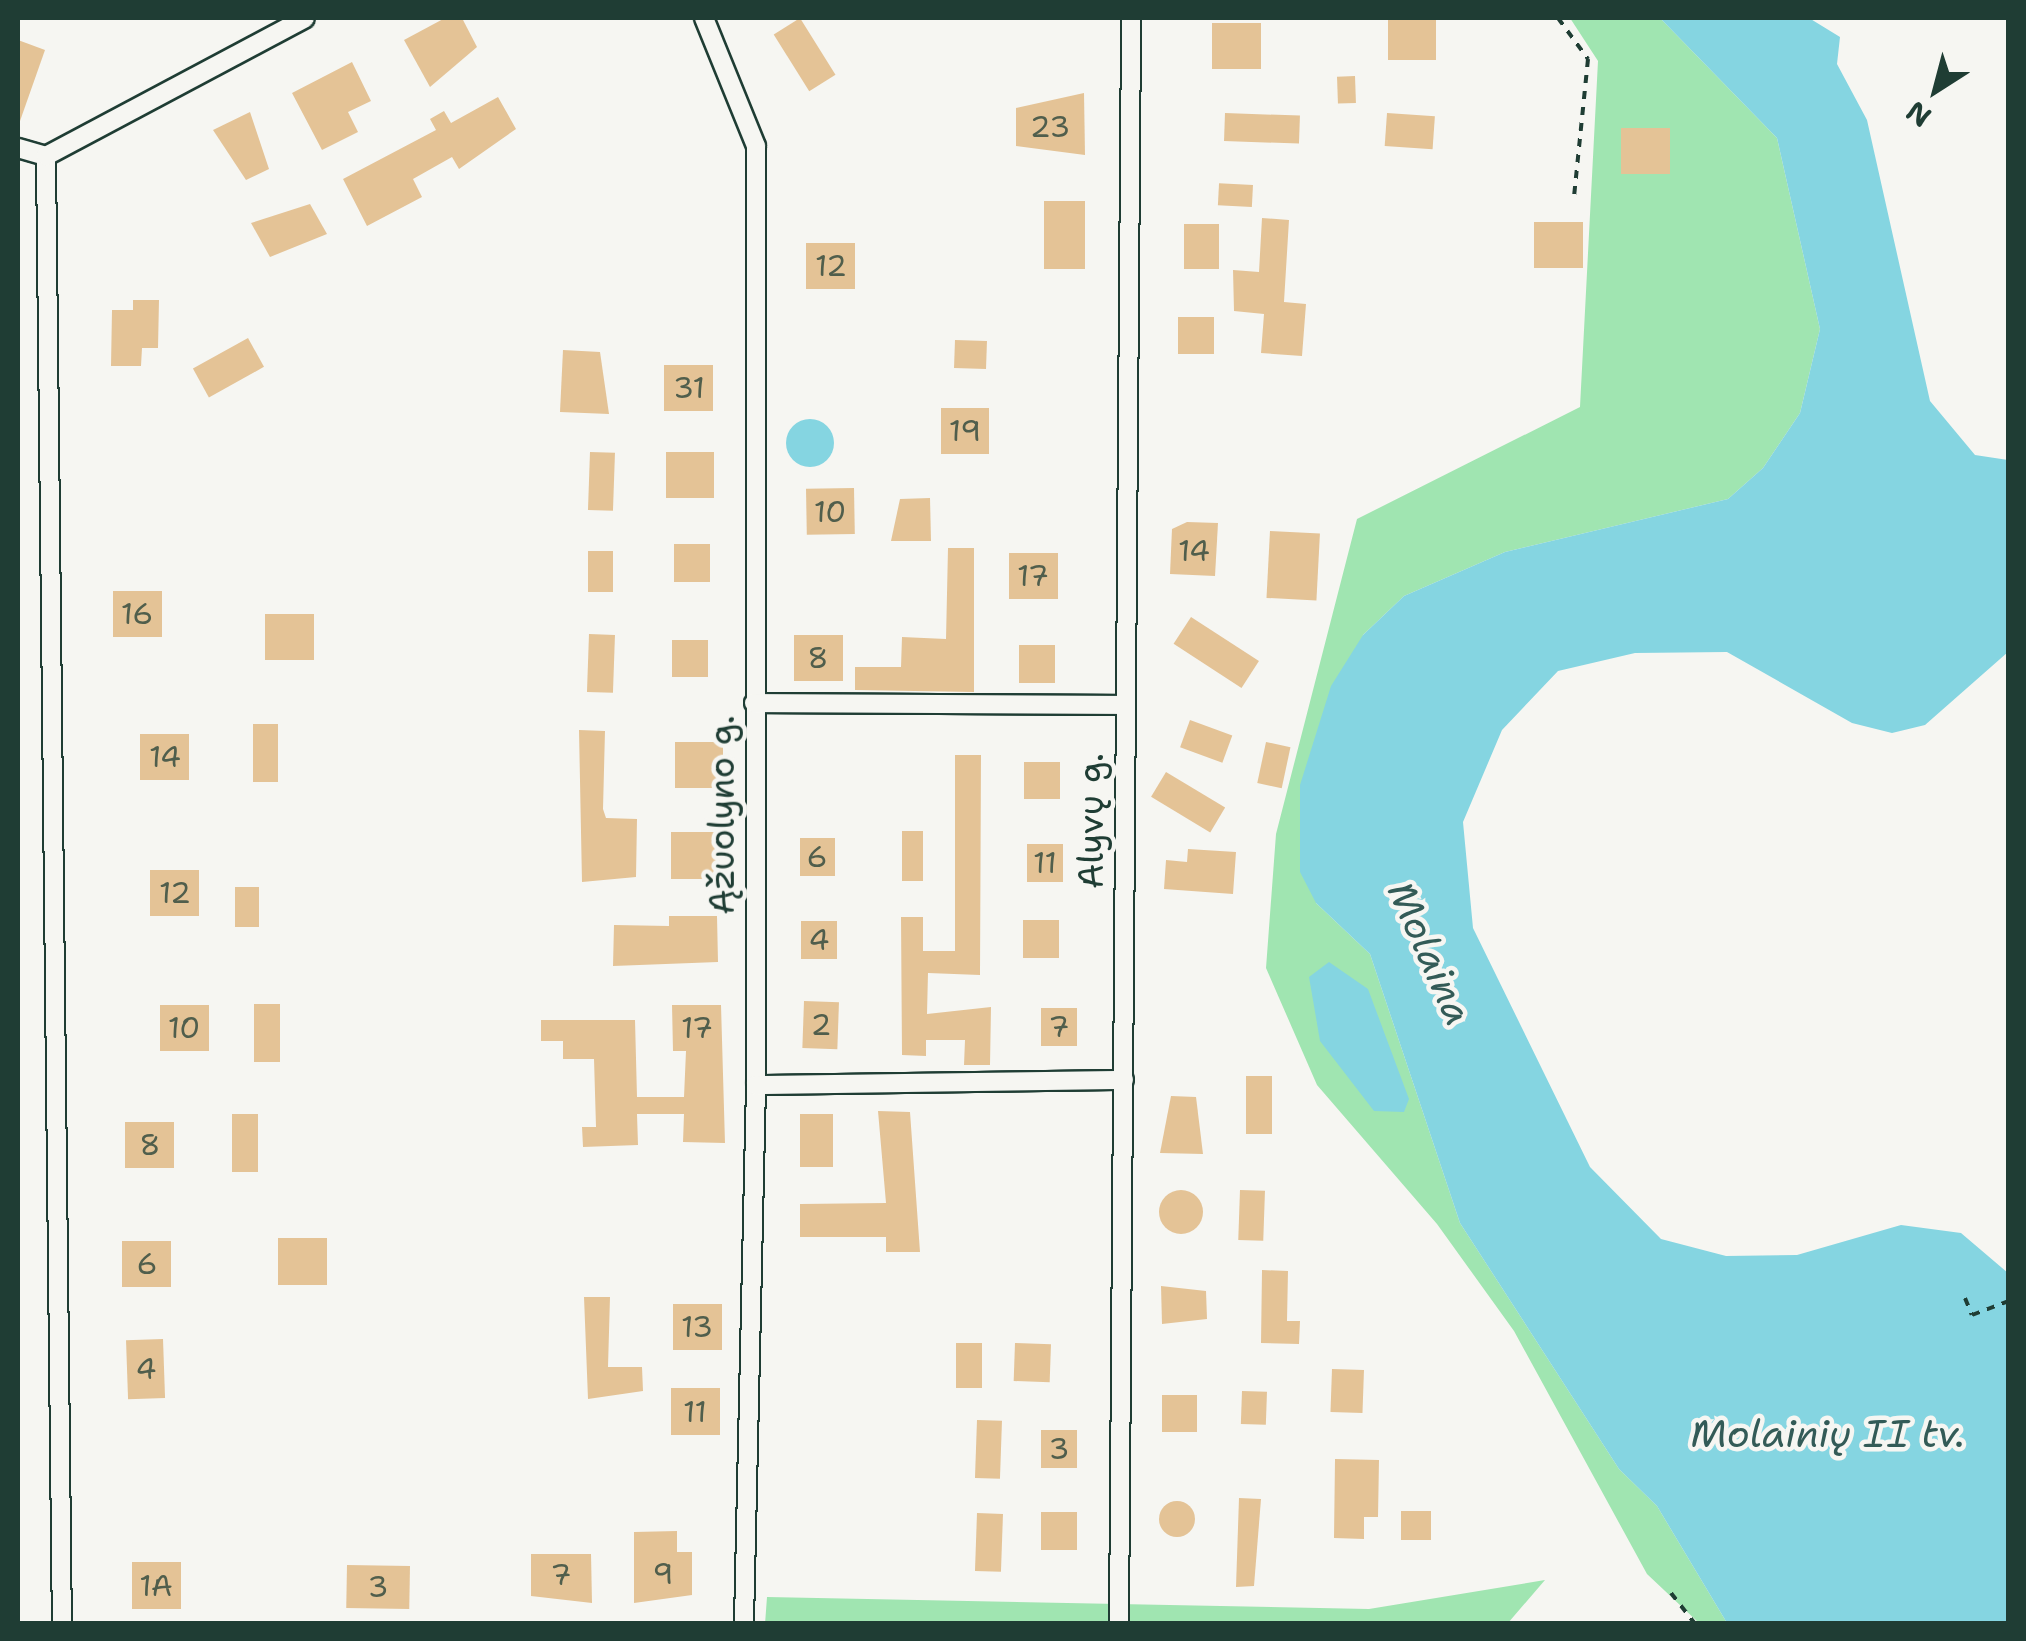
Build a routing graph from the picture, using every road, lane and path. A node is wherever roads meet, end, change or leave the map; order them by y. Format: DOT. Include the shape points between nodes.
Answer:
graph roads {
  1 [pos="305,18"];
  2 [pos="704,18"];
  3 [pos="1131,18"];
  4 [pos="1558,18"];
  5 [pos="18,148"];
  6 [pos="46,156"];
  7 [pos="1574,196"];
  8 [pos="754,703"];
  9 [pos="1123,705"];
  10 [pos="1124,1080"];
  11 [pos="756,1085"];
  12 [pos="1965,1298"];
  13 [pos="2008,1300"];
  14 [pos="1671,1594"];
  15 [pos="62,1624"];
  16 [pos="744,1624"];
  17 [pos="1120,1624"];
  18 [pos="1694,1624"];
  1 -- 6 [label="street"];
  2 -- 8 [label="street, Ąžuolyno g." via="756,146"];
  3 -- 9 [label="street, Alyvų g."];
  4 -- 7 [label="path" via="1588,59"];
  5 -- 6 [label="street"];
  6 -- 15 [label="street"];
  8 -- 9 [label="street"];
  8 -- 11 [label="street, Ąžuolyno g."];
  9 -- 10 [label="street, Alyvų g."];
  10 -- 11 [label="street"];
  10 -- 17 [label="street, Alyvų g."];
  11 -- 16 [label="street, Ąžuolyno g."];
  12 -- 13 [label="path" via="1972,1314"];
  14 -- 18 [label="path"];
}
